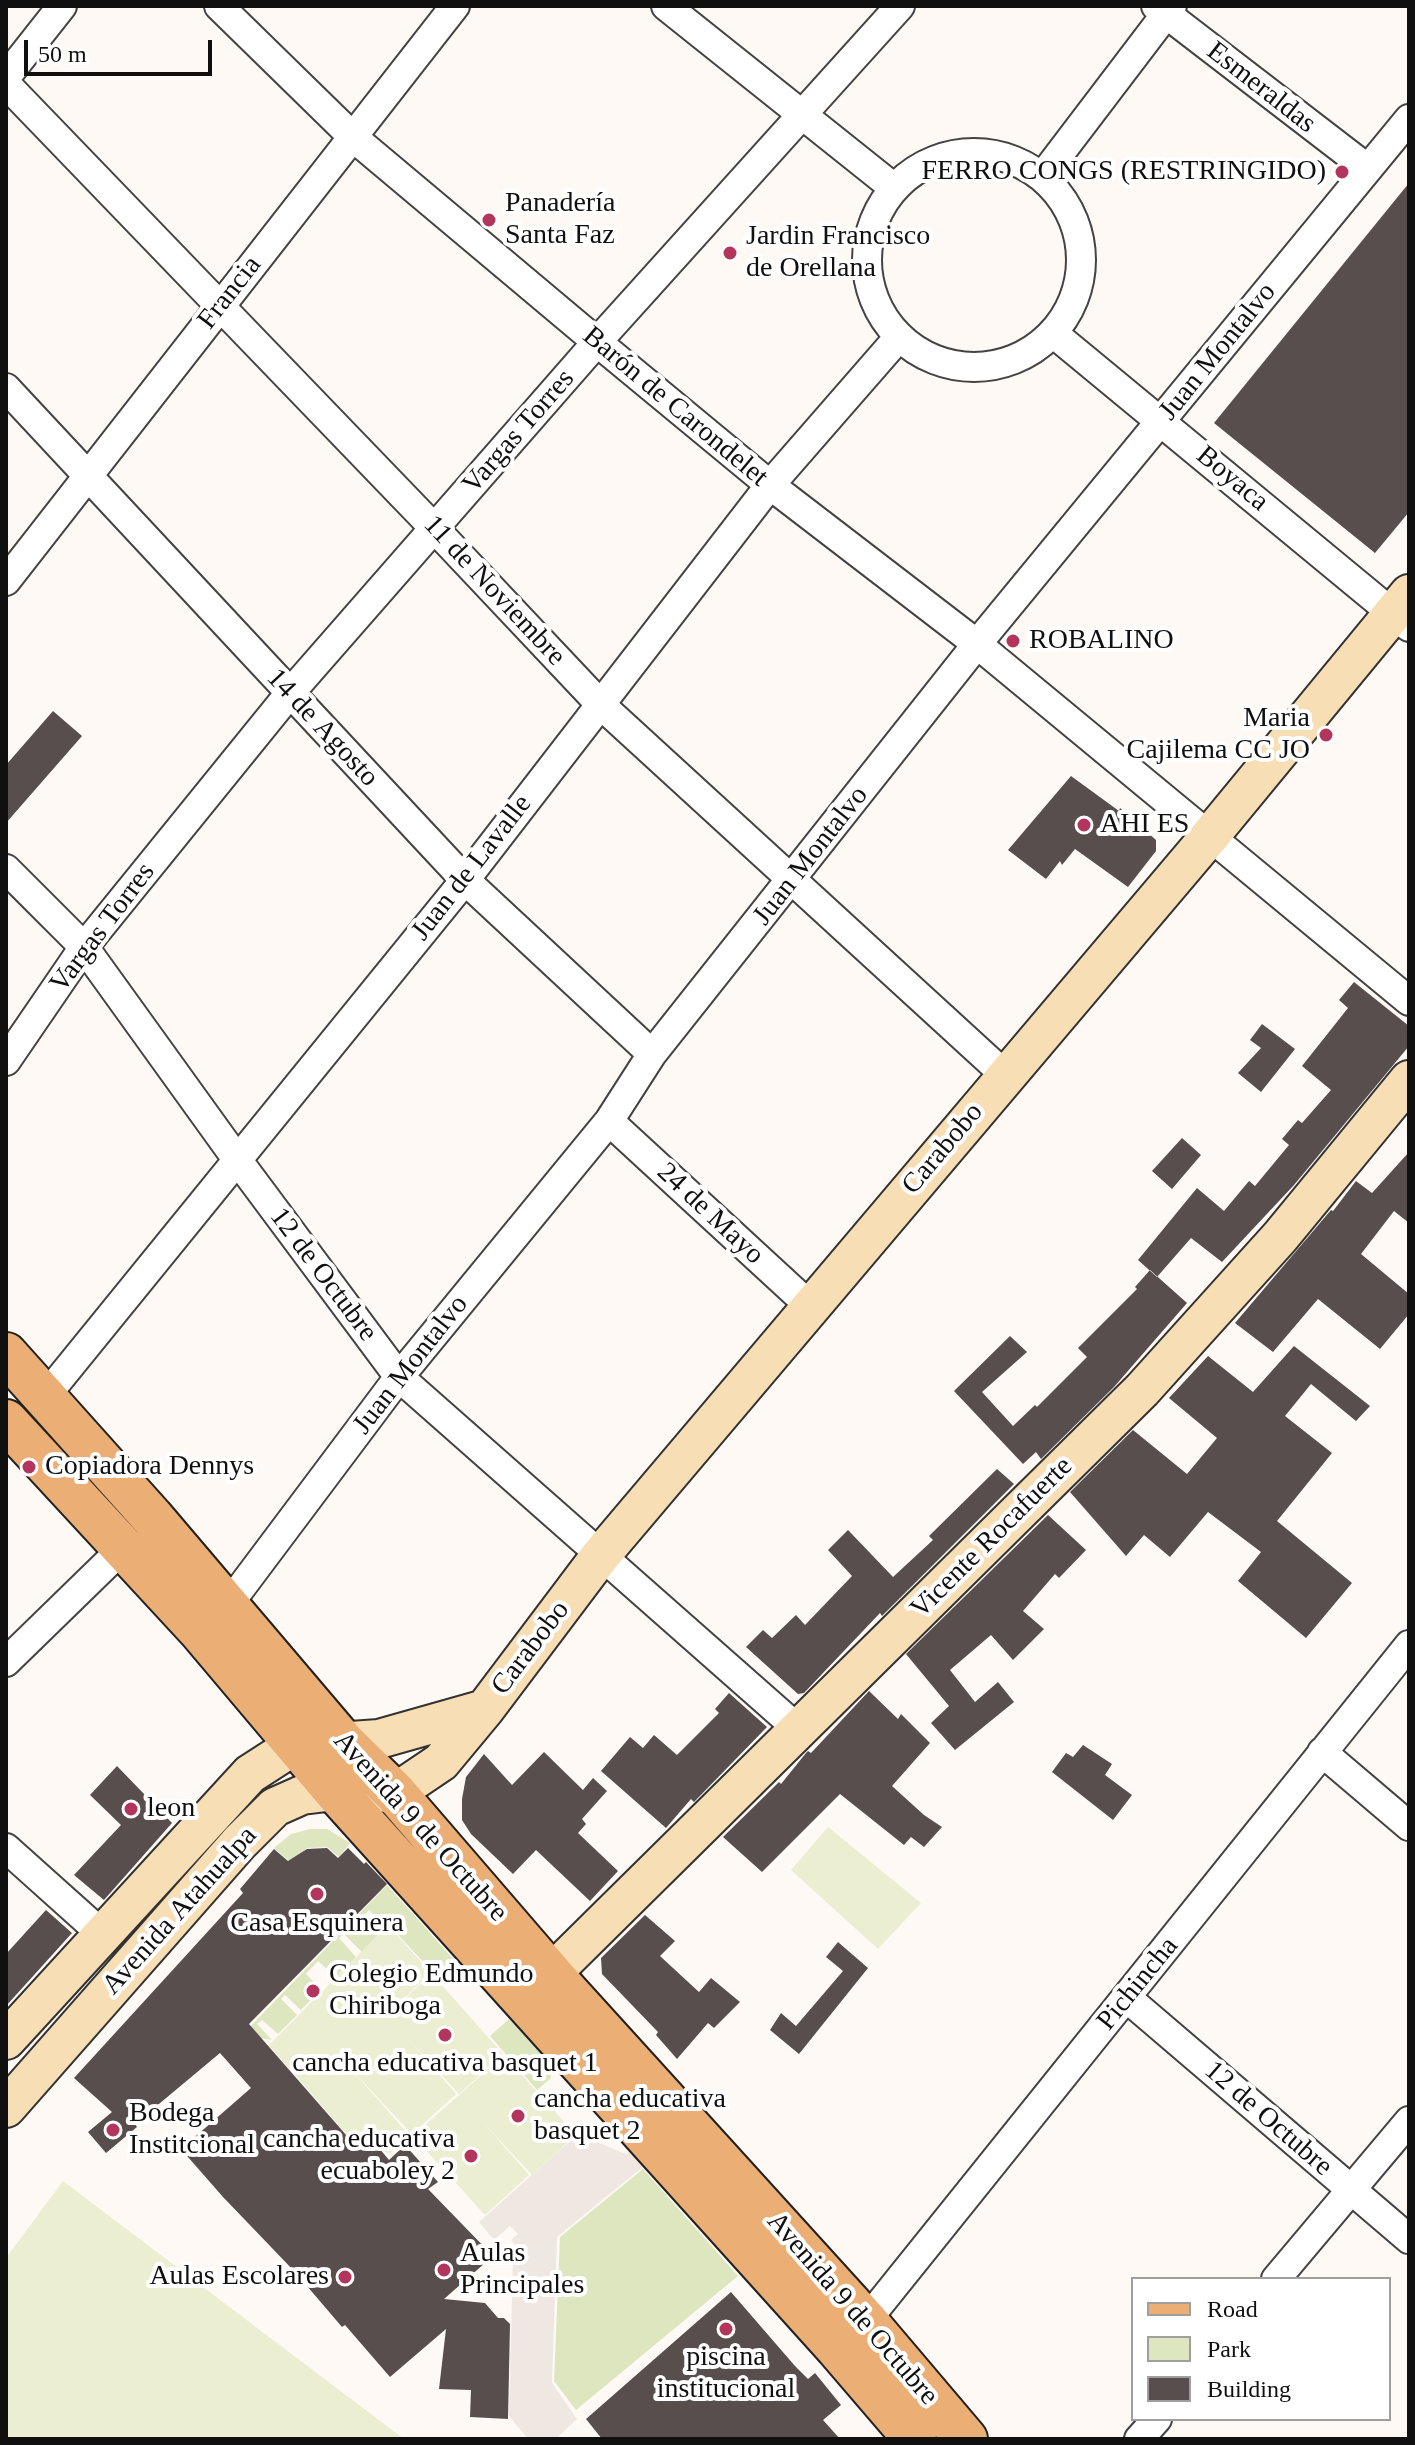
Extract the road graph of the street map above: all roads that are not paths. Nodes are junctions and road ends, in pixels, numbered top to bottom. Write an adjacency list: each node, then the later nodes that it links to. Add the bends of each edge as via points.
1 (62, 6): 7 (street)
2 (219, 6): 11 (street, Barón de Carondelet)
3 (455, 6): 11 (street, Francia)
4 (666, 6): 9 (street)
5 (900, 6): 9 (street, Vargas Torres)
6 (1165, 9): 12 (street, Esmeraldas); 13 (street)
7 (6, 77)
8 (6, 84): 15 (street, 11 de Noviembre)
9 (804, 116): 14 (street); 18 (street, Vargas Torres)
10 (1409, 119): 12 (street, Juan Montalvo)
11 (354, 138): 15 (street, Francia); 18 (street, Barón de Carondelet)
12 (1368, 169): 20 (street, Juan Montalvo)
13 (1042, 177): 14 (street, via 1019,162 966,153 914,170); 16 (street, via 1062,198 1081,253 1080,282)
14 (894, 188): 17 (street, via 868,236 866,263 870,291)
15 (220, 306): 21 (street, Francia); 23 (street, 11 de Noviembre)
16 (1053, 333): 17 (street, via 1018,357 977,367 922,354); 20 (street, Boyaca)
17 (899, 337): 22 (street, Juan de Lavalle)
18 (597, 342): 22 (street, Barón de Carondelet); 23 (street, Vargas Torres)
19 (6, 388): 21 (street, 14 de Agosto)
20 (1162, 421): 25 (street, Boyaca); 26 (street, Juan Montalvo)
21 (87, 477): 24 (street, Francia); 27 (street, 14 de Agosto)
22 (770, 485): 26 (street, Barón de Carondelet); 28 (street, Juan de Lavalle)
23 (435, 529): 27 (street, Vargas Torres); 28 (street, 11 de Noviembre)
24 (6, 581)
25 (1404, 611): 29 (main road, Carabobo)
26 (977, 644): 29 (street, Barón de Carondelet); 32 (street, Juan Montalvo)
27 (290, 693): 31 (street, 14 de Agosto); 33 (street, Vargas Torres)
28 (601, 705): 31 (street, Juan de Lavalle); 32 (street, 11 de Noviembre)
29 (1209, 837): 34 (street); 37 (main road, Carabobo)
30 (6, 869): 33 (street, 12 de Octubre)
31 (465, 880): 35 (street, 14 de Agosto); 40 (street, Juan de Lavalle)
32 (792, 881): 35 (street, Juan Montalvo); 37 (street, 11 de Noviembre)
33 (84, 947): 36 (street, Vargas Torres); 40 (street, 12 de Octubre)
34 (1409, 1001)
35 (652, 1054): 39 (street, Juan Montalvo)
36 (6, 1061)
37 (1005, 1075): 41 (main road, Carabobo)
38 (1409, 1080): 52 (main road, Vicente Rocafuerte, via 1280,1237 1142,1390)
39 (609, 1121): 41 (street, 24 de Mayo); 43 (street, Juan Montalvo)
40 (236, 1158): 43 (street, 12 de Octubre); 44 (street, Juan de Lavalle)
41 (811, 1307): 47 (main road, Carabobo)
42 (6, 1354): 44 (main road, Avenida 9 de Octubre)
43 (399, 1377): 47 (street, 12 de Octubre); 48 (street, Juan Montalvo)
44 (44, 1398): 48 (main road, Avenida 9 de Octubre)
45 (6, 1421): 46 (main road, Avenida 9 de Octubre)
46 (122, 1549): 50 (street); 54 (main road, Avenida 9 de Octubre, via 200,1631)
47 (601, 1555): 51 (main road, Carabobo); 52 (street, 12 de Octubre)
48 (228, 1605): 53 (main road, Avenida 9 de Octubre)
49 (1409, 1645): 55 (street, Pichincha)
50 (6, 1662)
51 (485, 1709): 53 (main road, Carabobo, via 391,1736); 57 (main road, Carabobo, via 441,1762)
52 (798, 1729): 61 (main road, Vicente Rocafuerte)
53 (344, 1743): 54 (main road); 57 (main road, Avenida 9 de Octubre)
54 (295, 1745): 56 (main road, Avenida 9 de Octubre); 60 (main road, Avenida Atahualpa, via 250,1774)
55 (1322, 1752): 58 (street); 62 (street, Pichincha)
56 (335, 1791): 57 (main road, Avenida Atahualpa); 64 (main road, Avenida Atahualpa, via 302,1795 275,1807); 71 (main road, Avenida 9 de Octubre)
57 (395, 1793): 61 (main road, Avenida 9 de Octubre)
58 (1409, 1826)
59 (6, 1848): 60 (street)
60 (102, 1934): 63 (main road, Avenida Atahualpa)
61 (551, 1974): 69 (main road, Avenida 9 de Octubre)
62 (1127, 1998): 66 (street, 12 de Octubre); 69 (street, Pichincha)
63 (6, 2040)
64 (6, 2108)
65 (1409, 2121): 66 (street)
66 (1352, 2191): 67 (street, 12 de Octubre); 68 (street)
67 (1409, 2239)
68 (1278, 2277)
69 (866, 2321): 72 (main road, Avenida 9 de Octubre)
70 (1155, 2421): 73 (street)
71 (915, 2439)
72 (966, 2439)
73 (1139, 2439)

